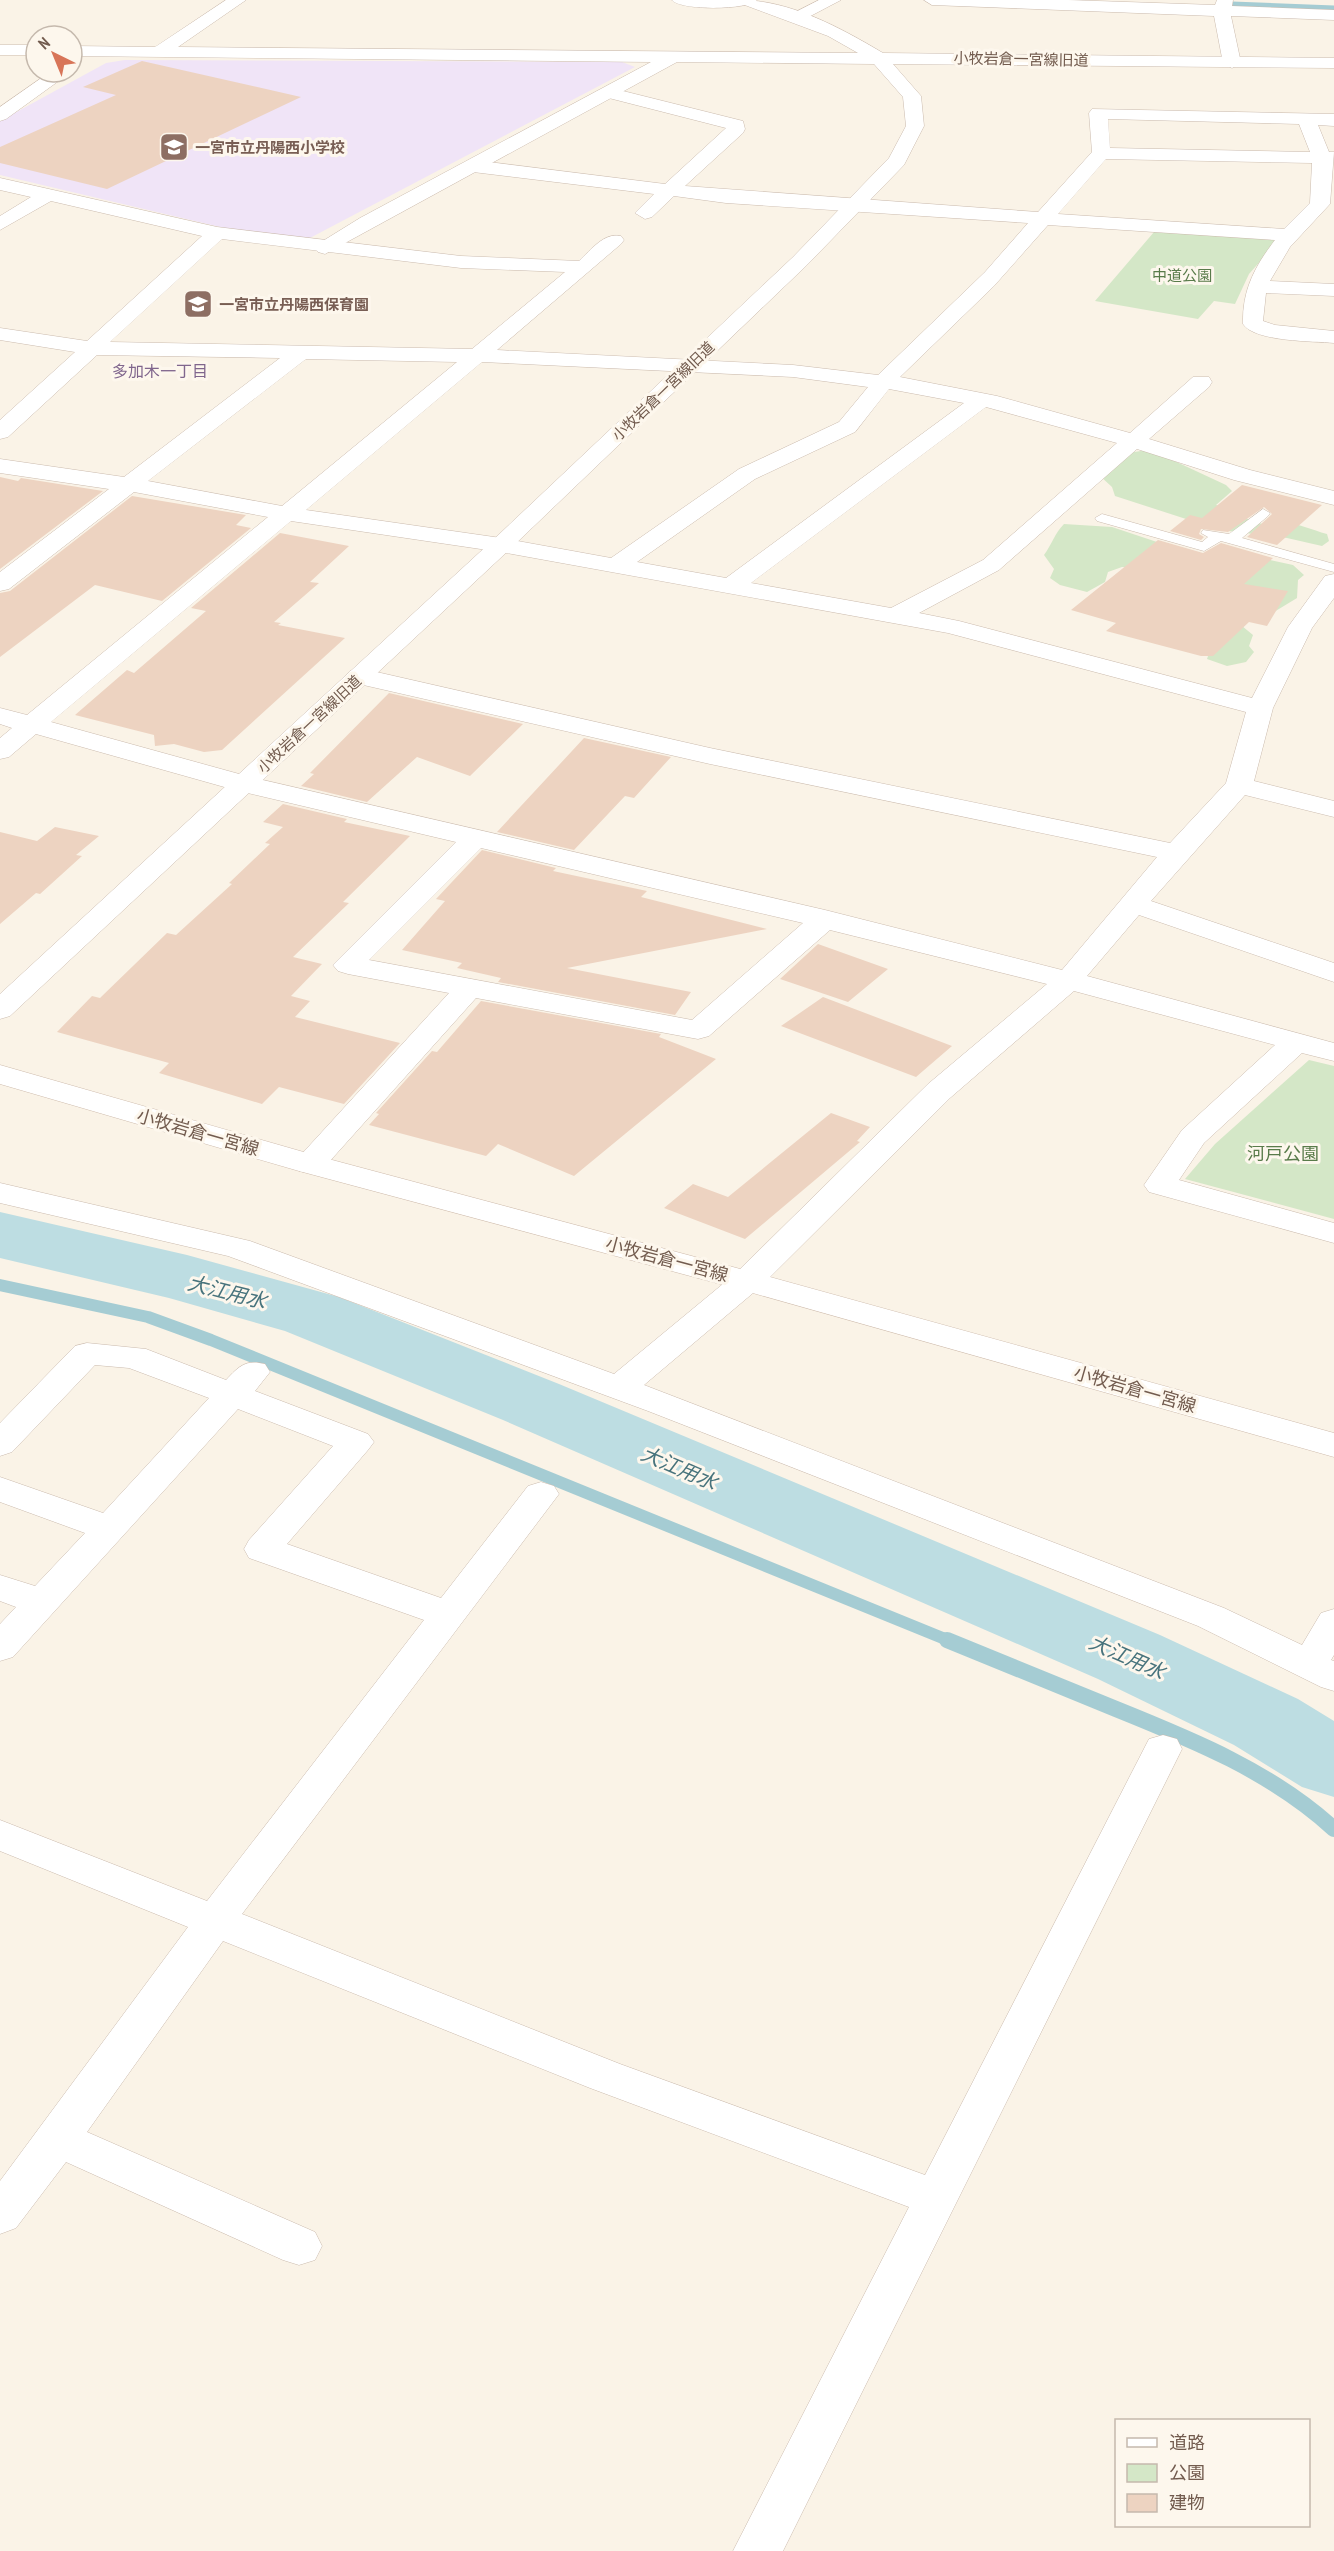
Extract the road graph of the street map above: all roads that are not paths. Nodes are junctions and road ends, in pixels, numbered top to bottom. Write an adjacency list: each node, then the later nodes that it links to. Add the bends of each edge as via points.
1 (238, 0): 13 (street)
2 (680, 0): 3 (street)
3 (748, 0): 10 (street)
4 (833, 0): 10 (street)
5 (932, 0): 7 (street)
6 (1176, 0): 8 (street)
7 (1086, 3): 8 (street)
8 (1224, 4): 9 (street); 19 (street)
9 (1334, 15)
10 (795, 16): 18 (street, via 834,32)
11 (0, 50): 12 (street)
12 (24, 50)
13 (161, 50): 15 (street); 16 (street)
14 (84, 51): 15 (street)
15 (92, 51): 17 (street)
16 (676, 55): 18 (street); 22 (street)
17 (84, 57)
18 (877, 57): 19 (street, 小牧岩倉一宮線旧道); 32 (street, 小牧岩倉一宮線旧道, via 912,96 915,126 897,161)
19 (1232, 63): 20 (street, 小牧岩倉一宮線旧道)
20 (1334, 63)
21 (45, 84): 23 (street)
22 (607, 92): 28 (street); 30 (street, via 736,124 736,129 716,150)
23 (1, 114)
24 (1306, 119): 25 (street); 26 (street, via 1098,113); 27 (street)
25 (1334, 120)
26 (1101, 153): 27 (street); 34 (street)
27 (1328, 158): 37 (street, via 1320,204)
28 (473, 166): 30 (street); 39 (street, via 414,194)
29 (0, 184): 31 (street)
30 (671, 190): 32 (street); 33 (street)
31 (48, 195): 35 (street); 36 (street)
32 (851, 205): 34 (street); 48 (street, 小牧岩倉一宮線旧道, via 800,261)
33 (645, 213)
34 (1046, 218): 37 (street); 49 (street, via 987,282)
35 (0, 224)
36 (217, 233): 39 (street); 45 (street)
37 (1289, 235): 41 (street, via 1260,275)
38 (614, 240): 40 (street)
39 (325, 248): 40 (street, via 461,262)
40 (584, 267): 47 (street)
41 (1257, 287): 42 (street); 44 (street, via 1251,311 1253,324 1271,331)
42 (1334, 290)
43 (0, 334): 45 (street)
44 (1334, 338)
45 (90, 348): 46 (street); 52 (street)
46 (299, 354): 47 (street); 55 (street)
47 (476, 356): 48 (street); 58 (street)
48 (690, 365): 49 (street, via 793,370); 61 (street, 小牧岩倉一宮線旧道)
49 (883, 382): 51 (street); 62 (street, via 847,427 747,474)
50 (1201, 382): 53 (street)
51 (982, 400): 53 (street); 66 (street)
52 (0, 432)
53 (1134, 440): 56 (street, via 1242,475); 67 (street, via 991,566)
54 (0, 466): 55 (street)
55 (131, 485): 58 (street); 65 (street)
56 (1334, 498)
57 (1263, 513): 60 (lane)
58 (288, 514): 61 (street); 71 (street)
59 (1102, 518): 60 (lane, via 1204,547)
60 (1220, 536): 63 (lane)
61 (501, 544): 62 (street); 68 (street, 小牧岩倉一宮線旧道)
62 (614, 567): 66 (street)
63 (1334, 568)
64 (1334, 581): 69 (street, via 1300,627)
65 (0, 584)
66 (730, 586): 67 (street)
67 (895, 616): 69 (street, via 950,626)
68 (359, 676): 73 (street, 小牧岩倉一宮線旧道); 77 (street, via 710,756)
69 (1260, 708): 74 (street)
70 (0, 716): 71 (street)
71 (32, 725): 72 (street); 73 (street)
72 (0, 751)
73 (244, 784): 76 (street); 83 (street, 小牧岩倉一宮線旧道)
74 (1239, 785): 75 (street); 77 (street)
75 (1334, 809)
76 (475, 838): 79 (street); 82 (street, via 348,965)
77 (1176, 853): 78 (street)
78 (1133, 904): 80 (street); 81 (street)
79 (825, 920): 81 (street); 82 (street, via 698,1030)
80 (1334, 972)
81 (1069, 980): 84 (street); 90 (street, via 939,1091)
82 (468, 988): 87 (street)
83 (0, 1010)
84 (1296, 1042): 85 (street); 89 (street, via 1193,1137 1160,1185)
85 (1334, 1052)
86 (0, 1074): 87 (street, 小牧岩倉一宮線)
87 (310, 1164): 90 (street, 小牧岩倉一宮線)
88 (0, 1193): 92 (street, via 238,1248)
89 (1334, 1233)
90 (747, 1281): 92 (street); 94 (street, 小牧岩倉一宮線)
91 (243, 1383): 93 (street, via 134,1357 87,1354); 97 (street); 100 (street, via 356,1442 261,1549)
92 (619, 1388): 103 (street, via 1211,1617)
93 (0, 1444)
94 (1334, 1445)
95 (0, 1489): 97 (street)
96 (541, 1494): 100 (street)
97 (110, 1528): 99 (street)
98 (0, 1588): 99 (street)
99 (42, 1602): 102 (street)
100 (446, 1614): 106 (street)
101 (1334, 1622): 103 (street)
102 (0, 1648)
103 (1322, 1670)
104 (1163, 1749): 108 (street)
105 (0, 1835): 106 (street)
106 (215, 1920): 107 (street); 108 (street, via 605,2076)
107 (58, 2139): 109 (street); 110 (street)
108 (935, 2198): 111 (street)
109 (0, 2215)
110 (299, 2246)
111 (758, 2551)

